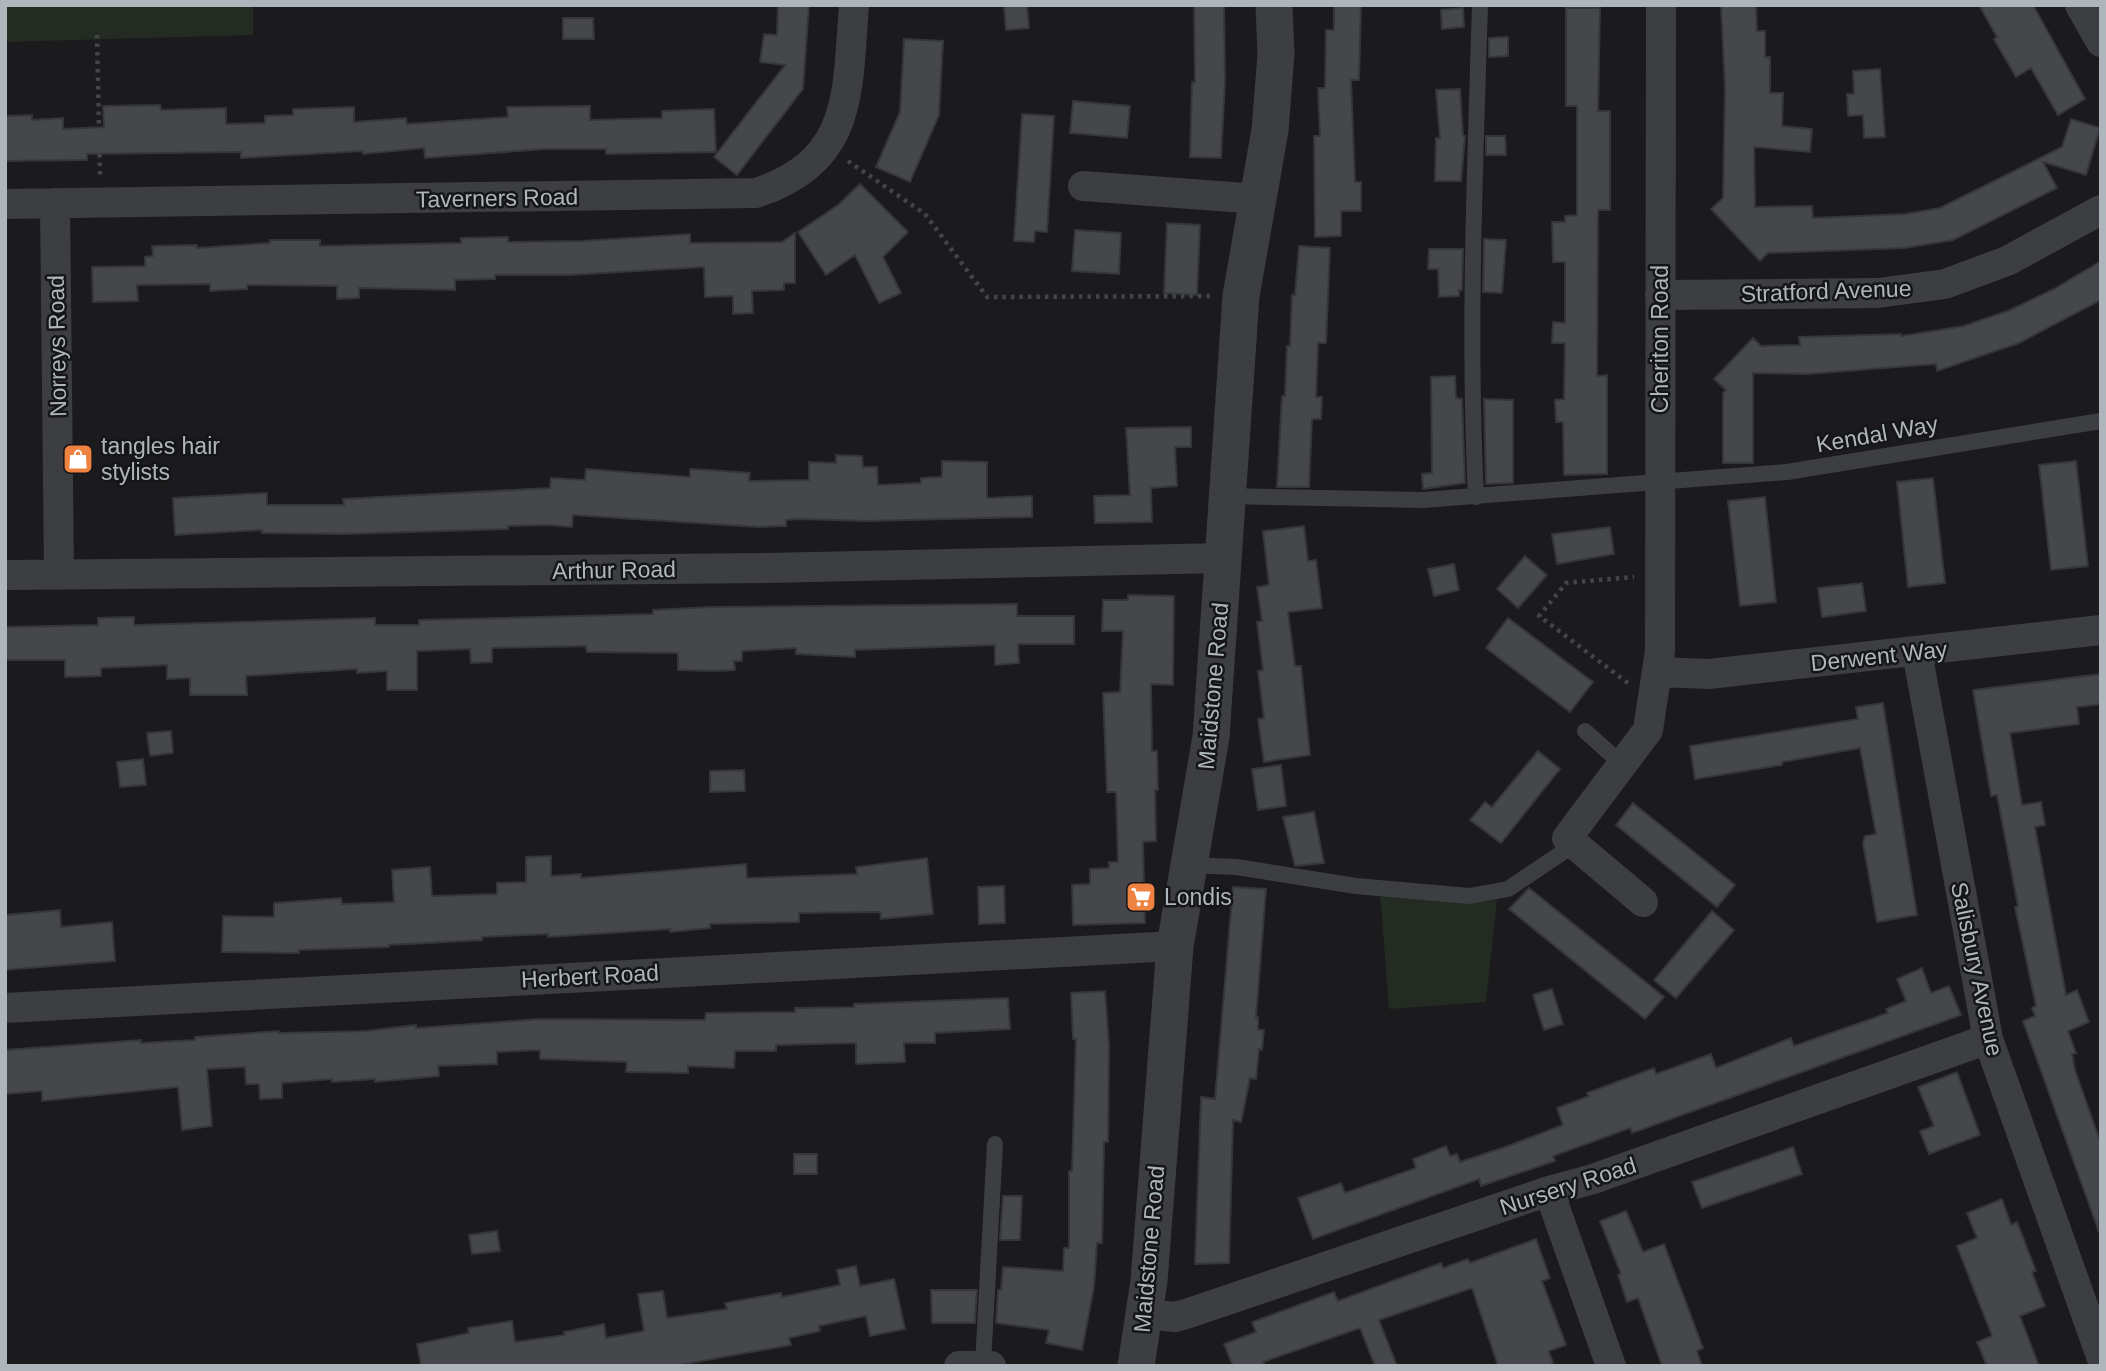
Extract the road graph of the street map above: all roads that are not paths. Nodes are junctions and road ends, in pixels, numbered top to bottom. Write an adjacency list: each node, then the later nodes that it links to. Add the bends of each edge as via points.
1 (854, 5): 10 (street, Taverners Road, via 845,107 827,145 794,177 756,193)
2 (1274, 5): 8 (street, Maidstone Road, via 1273,104)
3 (1480, 5): 16 (lane, via 1473,212)
4 (1661, 5): 12 (street, Cheriton Road)
5 (2080, 5): 6 (street)
6 (2101, 42)
7 (1083, 186): 8 (street)
8 (1259, 199): 15 (street, Maidstone Road, via 1241,296)
9 (5, 204): 10 (street, Taverners Road)
10 (55, 204): 18 (street, Norreys Road)
11 (2101, 210): 12 (street, Stratford Avenue, via 2007,261 1945,284 1878,293)
12 (1660, 295): 14 (street, Cheriton Road)
13 (2101, 421): 14 (lane, Kendal Way, via 1787,472)
14 (1660, 481): 16 (lane, Kendal Way); 22 (street, Cheriton Road)
15 (1225, 496): 16 (lane, Kendal Way); 17 (street, Maidstone Road)
16 (1476, 497)
17 (1223, 558): 18 (street, Arthur Road, via 767,568); 26 (street, Maidstone Road, via 1211,737)
18 (59, 573): 19 (street, Arthur Road)
19 (5, 575)
20 (2101, 630): 21 (street, Derwent Way)
21 (1917, 652): 22 (street, Derwent Way, via 1709,674); 30 (street, Salisbury Avenue)
22 (1657, 672): 24 (street, Cheriton Road, via 1648,730)
23 (1585, 731): 24 (lane)
24 (1624, 765): 25 (street, Cheriton Road, via 1567,838)
25 (1575, 844): 26 (lane, via 1508,889 1469,896); 27 (street)
26 (1187, 865): 28 (street, Maidstone Road)
27 (1643, 902)
28 (1175, 946): 29 (street, Herbert Road); 33 (street, Maidstone Road)
29 (5, 1008)
30 (1988, 1039): 32 (street, Nursery Road); 34 (street, Salisbury Avenue)
31 (995, 1144): 35 (lane)
32 (1549, 1191): 33 (street, Nursery Road, via 1189,1313 1175,1317); 37 (street)
33 (1145, 1314): 36 (street, Maidstone Road)
34 (2101, 1356)
35 (978, 1365)
36 (1136, 1366)
37 (1611, 1366)

